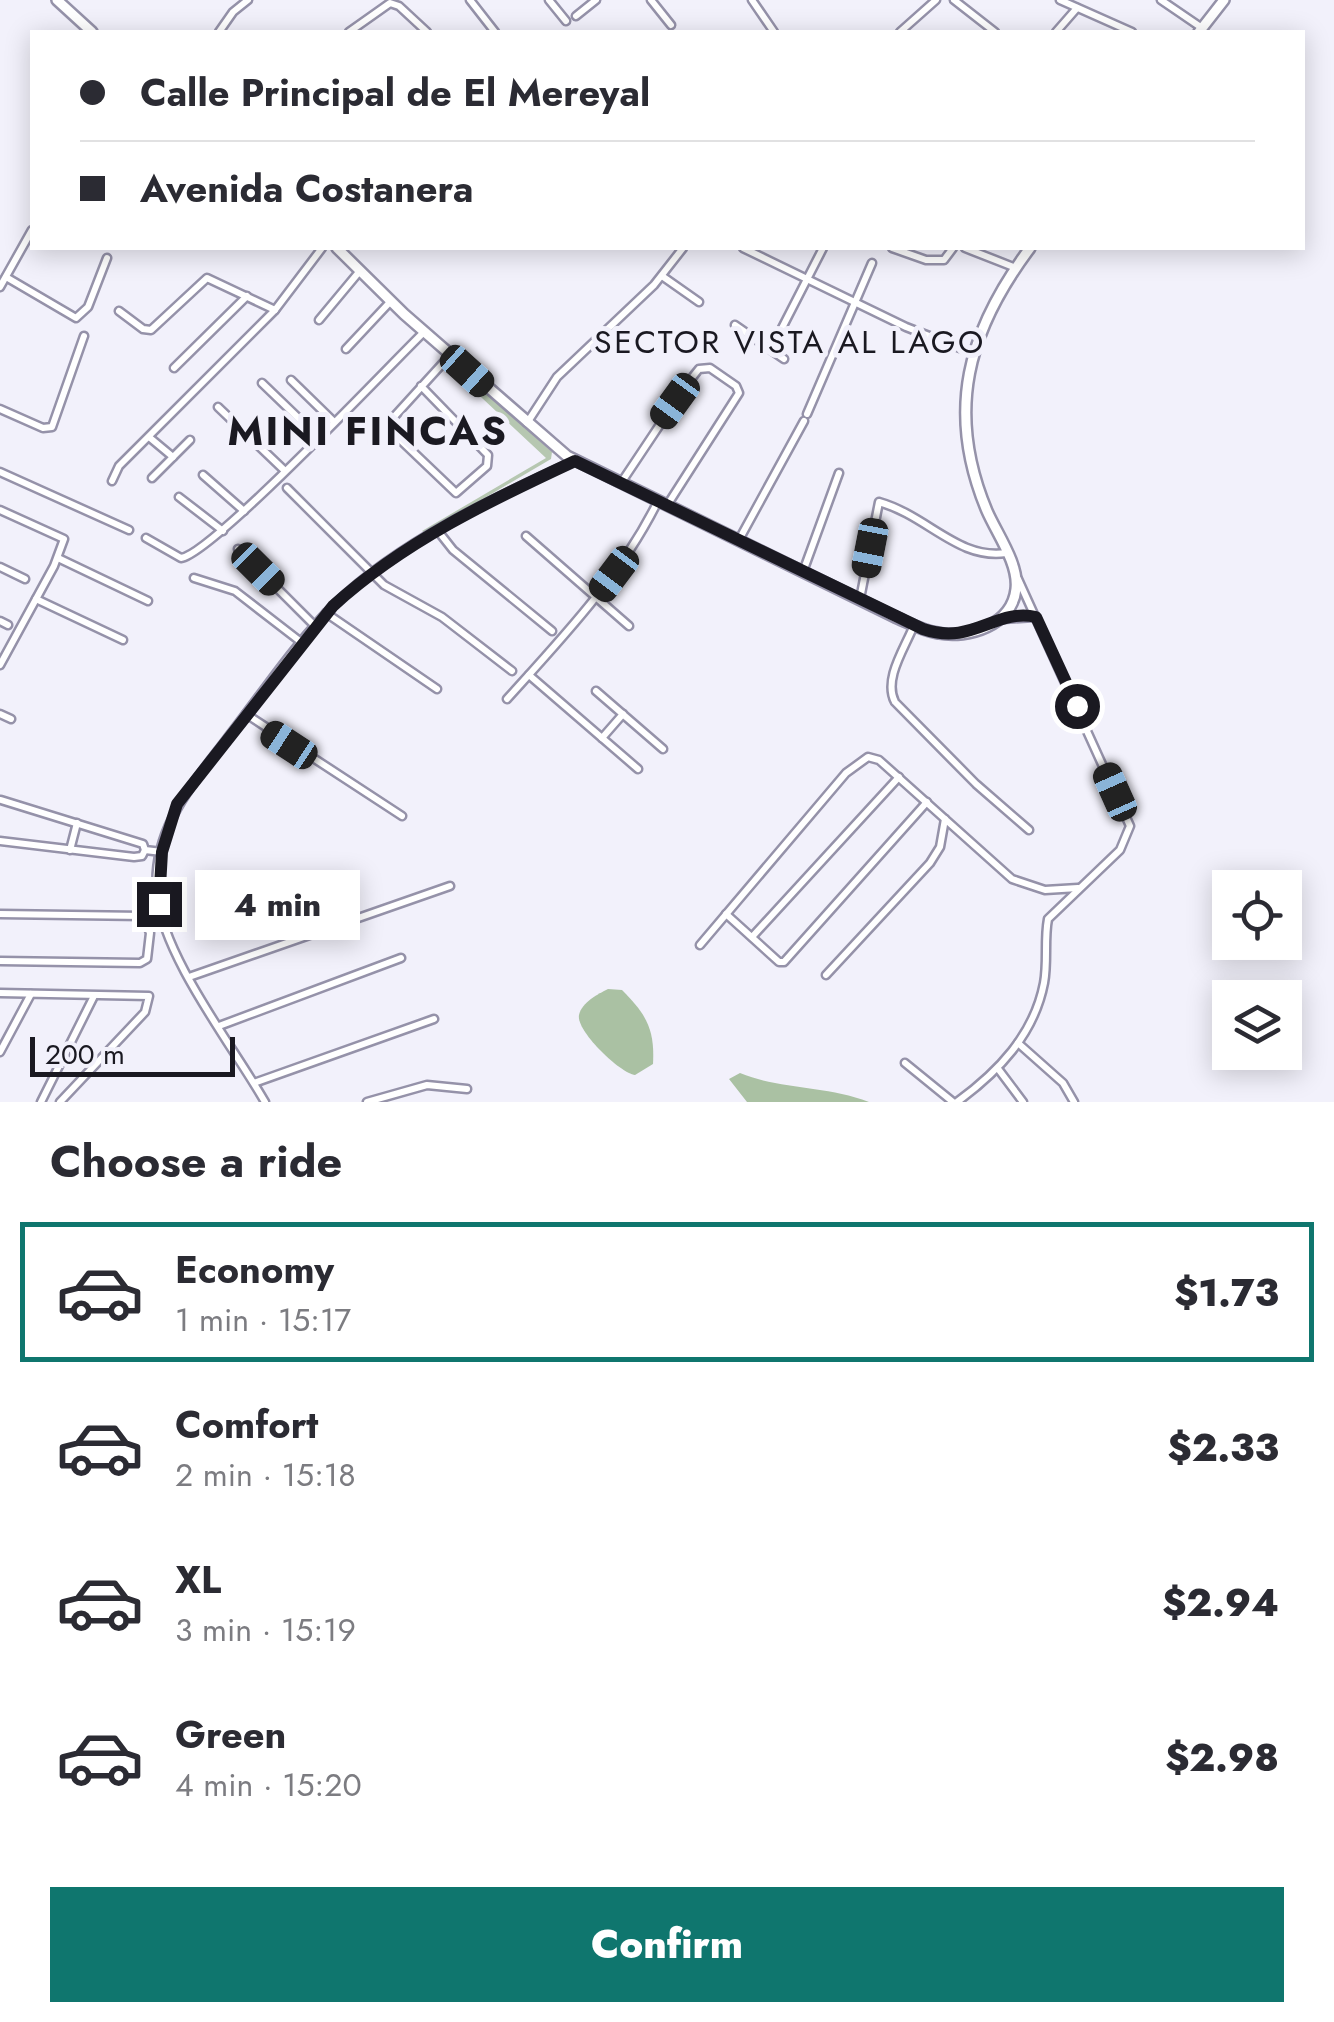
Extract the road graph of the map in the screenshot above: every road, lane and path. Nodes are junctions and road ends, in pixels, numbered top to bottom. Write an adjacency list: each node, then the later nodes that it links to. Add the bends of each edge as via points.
1 (56, 0): 18 (street)
2 (248, 0): 19 (street)
3 (470, 0): 22 (street)
4 (550, 0): 15 (street)
5 (596, 0): 14 (street)
6 (651, 0): 16 (street)
7 (752, 0): 23 (street)
8 (936, 0): 24 (street)
9 (954, 0): 17 (street)
10 (1060, 0): 13 (street)
11 (1161, 0): 27 (street)
12 (1224, 0): 27 (street)
13 (1077, 8): 25 (street); 26 (street)
14 (576, 16)
15 (566, 21)
16 (671, 25)
17 (984, 29)
18 (90, 30)
19 (220, 30)
20 (352, 30): 21 (street, via 390,4)
21 (425, 30)
22 (493, 30)
23 (773, 30)
24 (902, 30)
25 (1058, 30)
26 (1127, 30)
27 (1201, 30)
28 (30, 234): 43 (street)
29 (320, 250): 50 (street)
30 (339, 250): 41 (street)
31 (682, 250): 42 (street)
32 (756, 250): 44 (street)
33 (822, 250): 44 (street)
34 (899, 250): 35 (street, via 939,261)
35 (951, 250)
36 (969, 250): 40 (street)
37 (1029, 250): 40 (street)
38 (107, 258): 43 (street, via 88,306 76,318)
39 (872, 263): 49 (street)
40 (1016, 268): 58 (street)
41 (359, 272): 47 (street); 52 (street)
42 (662, 276): 48 (street); 68 (street, via 556,377)
43 (6, 277): 45 (street)
44 (808, 278): 49 (street); 54 (street)
45 (0, 286)
46 (247, 296): 50 (street); 51 (street, via 207,278 151,330); 61 (street)
47 (390, 302): 55 (street); 57 (street)
48 (699, 302)
49 (854, 302): 58 (street); 91 (street, via 805,417)
50 (274, 310): 69 (street)
51 (119, 312)
52 (319, 320)
53 (735, 326): 60 (street)
54 (781, 330)
55 (424, 332): 59 (street); 67 (street)
56 (84, 336): 66 (street, via 50,428)
57 (346, 349)
58 (973, 353): 93 (street, via 968,450)
59 (450, 356): 64 (street); 68 (street)
60 (784, 359)
61 (174, 368)
62 (291, 380): 67 (street)
63 (262, 383): 70 (street)
64 (422, 386): 64 (street, via 388,429 456,493 487,466 488,455)
65 (218, 407): 74 (street)
66 (0, 409)
67 (333, 421): 70 (street)
68 (526, 424): 73 (street)
69 (149, 436): 72 (street); 79 (street)
70 (317, 436): 74 (street)
71 (190, 440): 72 (street)
72 (173, 457): 78 (street)
73 (575, 461): 80 (street); 88 (street)
74 (284, 470): 85 (street)
75 (0, 472): 86 (street)
76 (839, 473): 96 (street)
77 (203, 475): 85 (street)
78 (152, 478)
79 (112, 481)
80 (621, 483): 83 (street); 83 (street, via 687,384 699,369 710,368 739,394)
81 (287, 488): 97 (street)
82 (179, 497): 87 (street)
83 (664, 502): 91 (street); 101 (street)
84 (0, 510): 94 (street, via 62,538)
85 (244, 511): 87 (street)
86 (129, 530)
87 (224, 531): 90 (street, via 185,558)
88 (438, 531): 97 (street); 111 (street)
89 (526, 536): 101 (street)
90 (146, 538)
91 (740, 538): 96 (street)
92 (238, 549): 108 (street)
93 (1006, 553): 98 (street); 103 (street, via 964,549 926,522 880,502)
94 (58, 558): 102 (street); 104 (street)
95 (0, 567): 100 (street)
96 (804, 569): 103 (street)
97 (373, 574): 105 (street); 115 (street)
98 (1016, 574): 106 (street); 107 (street, via 1014,596)
99 (194, 578): 113 (street, via 245,596)
100 (25, 579)
101 (597, 596): 109 (street); 116 (street)
102 (36, 599): 112 (street); 114 (street)
103 (860, 599): 110 (street)
104 (148, 600)
105 (326, 613): 108 (street); 117 (street)
106 (1036, 617): 107 (street); 139 (street, via 1130,826 1120,850)
107 (997, 621): 110 (street, via 958,634)
108 (315, 626): 113 (street)
109 (628, 626)
110 (914, 626): 133 (street, via 893,676 895,702)
111 (552, 631)
112 (123, 640)
113 (301, 642): 121 (street)
114 (0, 665)
115 (512, 671)
116 (529, 674): 119 (street); 124 (street)
117 (436, 688)
118 (596, 690): 122 (street)
119 (507, 699)
120 (0, 714): 123 (street)
121 (246, 714): 130 (street); 137 (street, via 177,804)
122 (623, 714): 124 (street); 125 (street)
123 (10, 719)
124 (602, 738): 126 (street)
125 (664, 750)
126 (638, 770)
127 (899, 778): 129 (street); 141 (street, via 872,756 854,765); 143 (street)
128 (1, 800): 132 (street)
129 (927, 802): 131 (street); 143 (street, via 784,962)
130 (402, 816)
131 (945, 818): 139 (street, via 1022,885); 148 (street, via 930,864)
132 (77, 823): 135 (street); 136 (street, via 143,844)
133 (1029, 830)
134 (0, 841): 135 (street)
135 (70, 850): 136 (street, via 134,857)
136 (144, 850): 137 (street)
137 (162, 852): 142 (street, via 157,896)
138 (450, 886): 149 (street)
139 (1079, 888): 155 (street, via 1048,919 1043,988)
140 (0, 914): 144 (street, via 142,916)
141 (726, 914): 143 (street); 145 (street)
142 (168, 932): 144 (street); 149 (street)
143 (752, 937)
144 (150, 938): 147 (street, via 147,959 140,963)
145 (700, 946)
146 (402, 958): 154 (street)
147 (0, 961)
148 (826, 975)
149 (190, 976): 154 (street)
150 (0, 994): 151 (street)
151 (30, 994): 152 (street); 156 (street)
152 (94, 995): 161 (street); 162 (street, via 149,996 145,1012)
153 (434, 1020): 159 (street)
154 (220, 1026): 159 (street)
155 (1018, 1043): 158 (street); 167 (street, via 1064,1084)
156 (0, 1052)
157 (904, 1064): 165 (street)
158 (999, 1070): 165 (street); 166 (street)
159 (254, 1083): 163 (street)
160 (466, 1089): 164 (street, via 428,1085)
161 (41, 1102)
162 (60, 1102)
163 (265, 1102)
164 (367, 1102)
165 (955, 1102)
166 (1024, 1102)
167 (1074, 1102)

